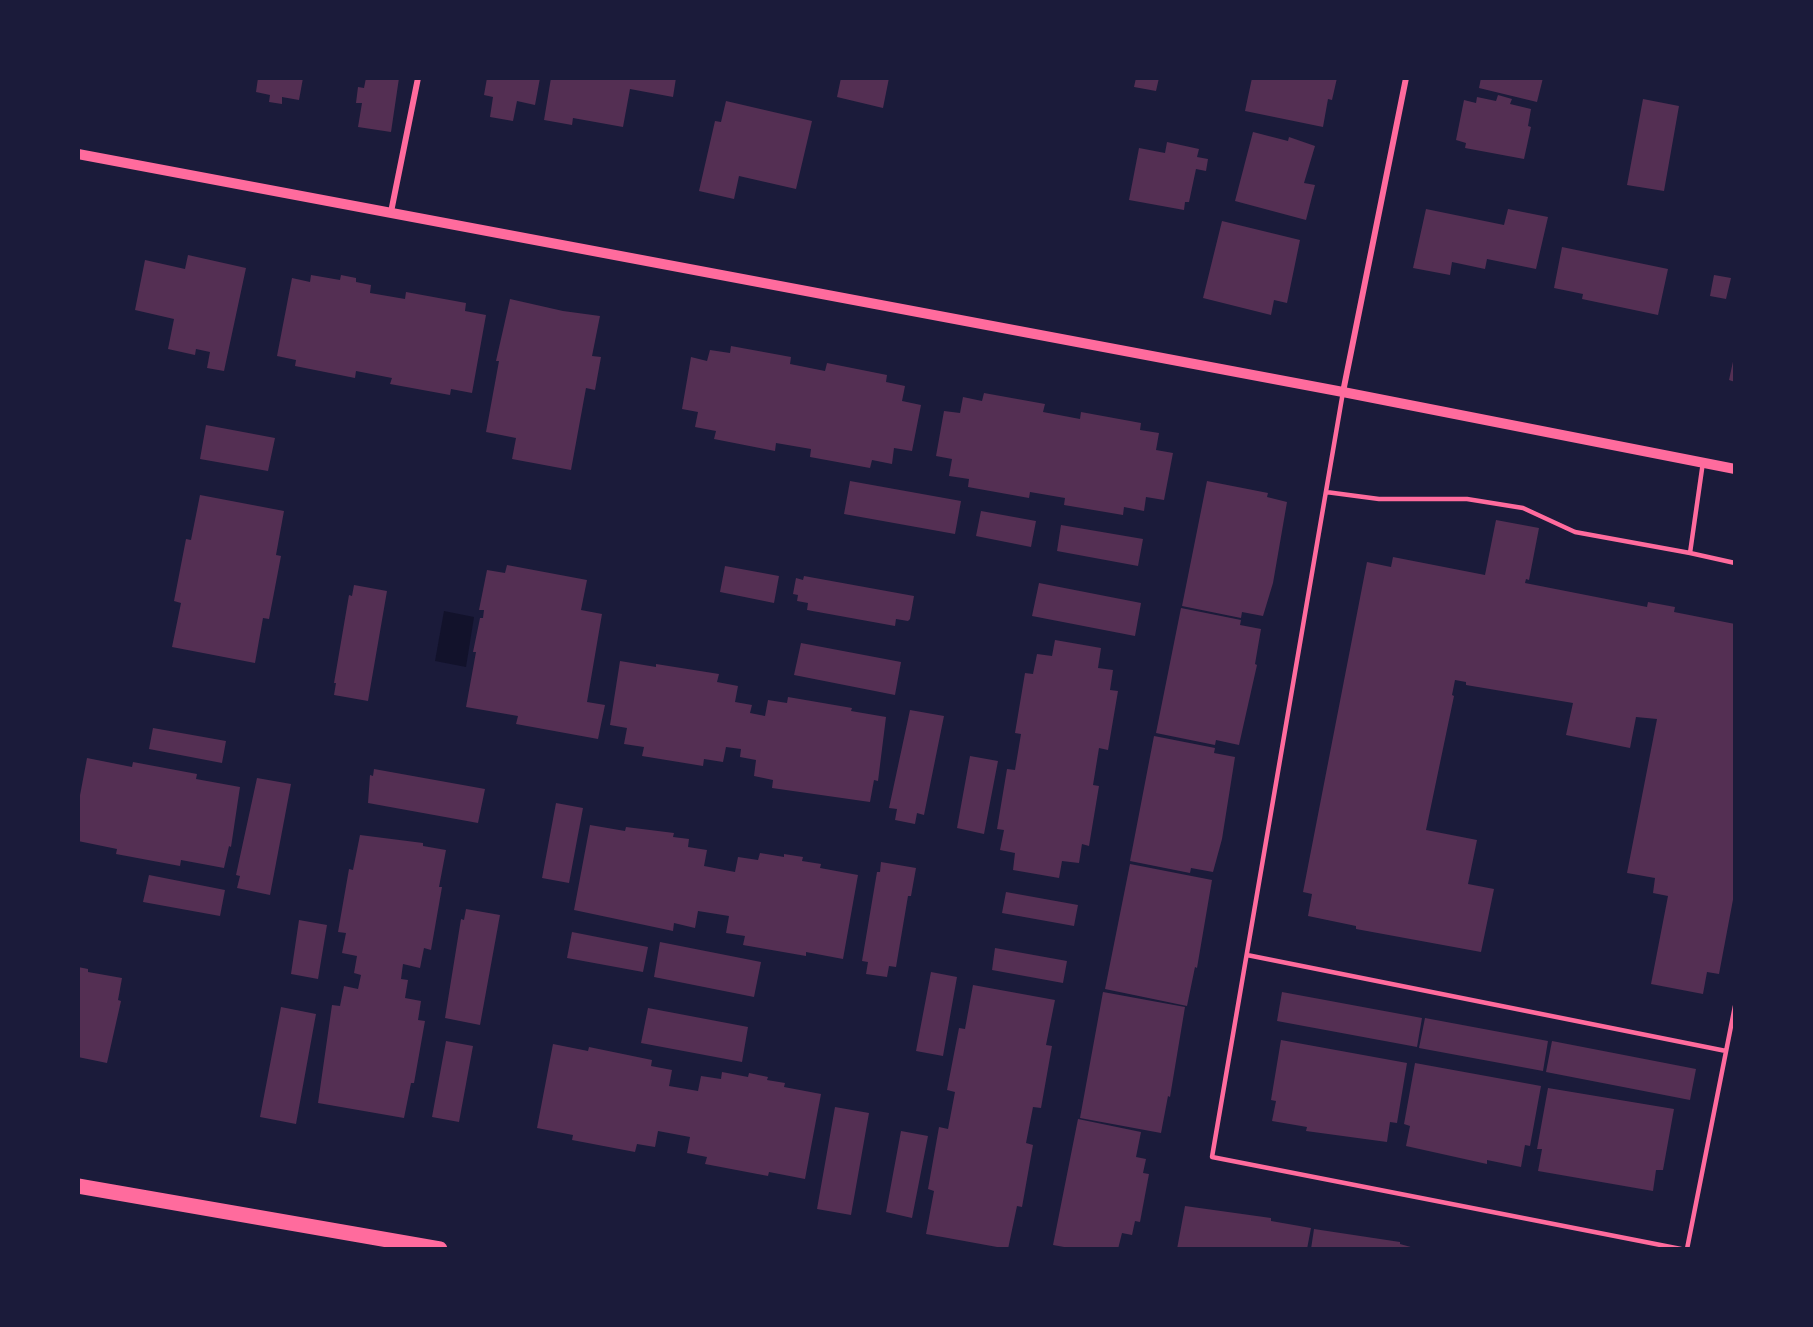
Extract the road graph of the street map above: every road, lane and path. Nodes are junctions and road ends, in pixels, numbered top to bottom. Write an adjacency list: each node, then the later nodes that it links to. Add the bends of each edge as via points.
1 (418, 78): 4 (street)
2 (1406, 78): 5 (street)
3 (78, 154): 4 (street)
4 (391, 212): 5 (street)
5 (1343, 392): 6 (street); 8 (lane)
6 (1703, 461): 7 (street); 9 (lane)
7 (1735, 469)
8 (1326, 492): 9 (lane, via 1379,500 1467,499 1512,506 1575,532); 11 (lane)
9 (1689, 553): 10 (lane)
10 (1735, 563)
11 (1247, 955): 13 (lane); 16 (lane, via 1212,1157)
12 (1735, 1006): 13 (lane)
13 (1726, 1051): 17 (lane)
14 (78, 1186): 15 (main road)
15 (440, 1249)
16 (1681, 1249)
17 (1687, 1249)

